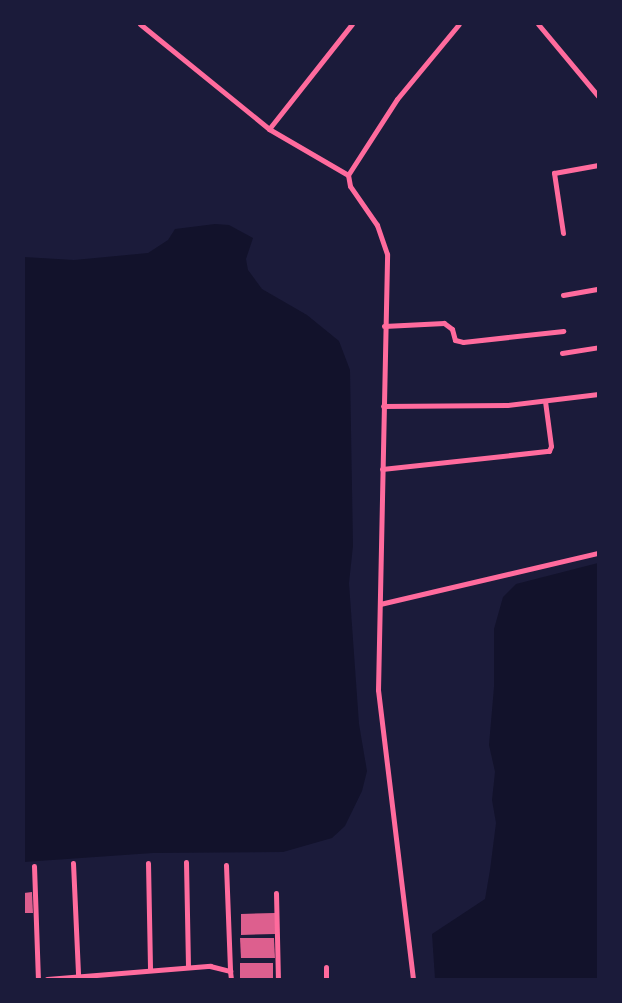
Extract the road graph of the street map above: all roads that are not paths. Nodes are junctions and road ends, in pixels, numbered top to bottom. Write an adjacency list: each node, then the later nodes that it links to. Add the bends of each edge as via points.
1 (140, 24): 6 (street)
2 (352, 24): 6 (street)
3 (459, 24): 8 (street, via 397,99)
4 (538, 24): 5 (street)
5 (598, 96)
6 (268, 129): 8 (street)
7 (598, 164): 9 (street, via 554,173)
8 (348, 175): 12 (street, via 350,186 377,225 385,243)
9 (563, 233)
10 (598, 289): 11 (street)
11 (562, 295)
12 (384, 326): 13 (street, via 444,323 452,329 455,340 463,342); 18 (street)
13 (563, 331)
14 (598, 347): 15 (street)
15 (562, 353)
16 (598, 394): 17 (street)
17 (545, 401): 18 (street, via 507,405); 19 (street, via 549,451)
18 (383, 406): 19 (street)
19 (382, 469): 21 (street)
20 (598, 553): 21 (street)
21 (380, 604): 38 (street, via 378,690)
22 (186, 862): 28 (street)
23 (73, 863): 32 (street)
24 (148, 863): 30 (street)
25 (226, 865): 31 (street)
26 (34, 866): 33 (street)
27 (276, 893): 36 (street)
28 (188, 967): 30 (street); 31 (street, via 210,966)
29 (326, 967): 37 (street)
30 (150, 970): 32 (street)
31 (230, 972): 35 (street)
32 (78, 975): 34 (street)
33 (38, 979)
34 (47, 979)
35 (231, 979)
36 (278, 979)
37 (326, 979)
38 (413, 979)

